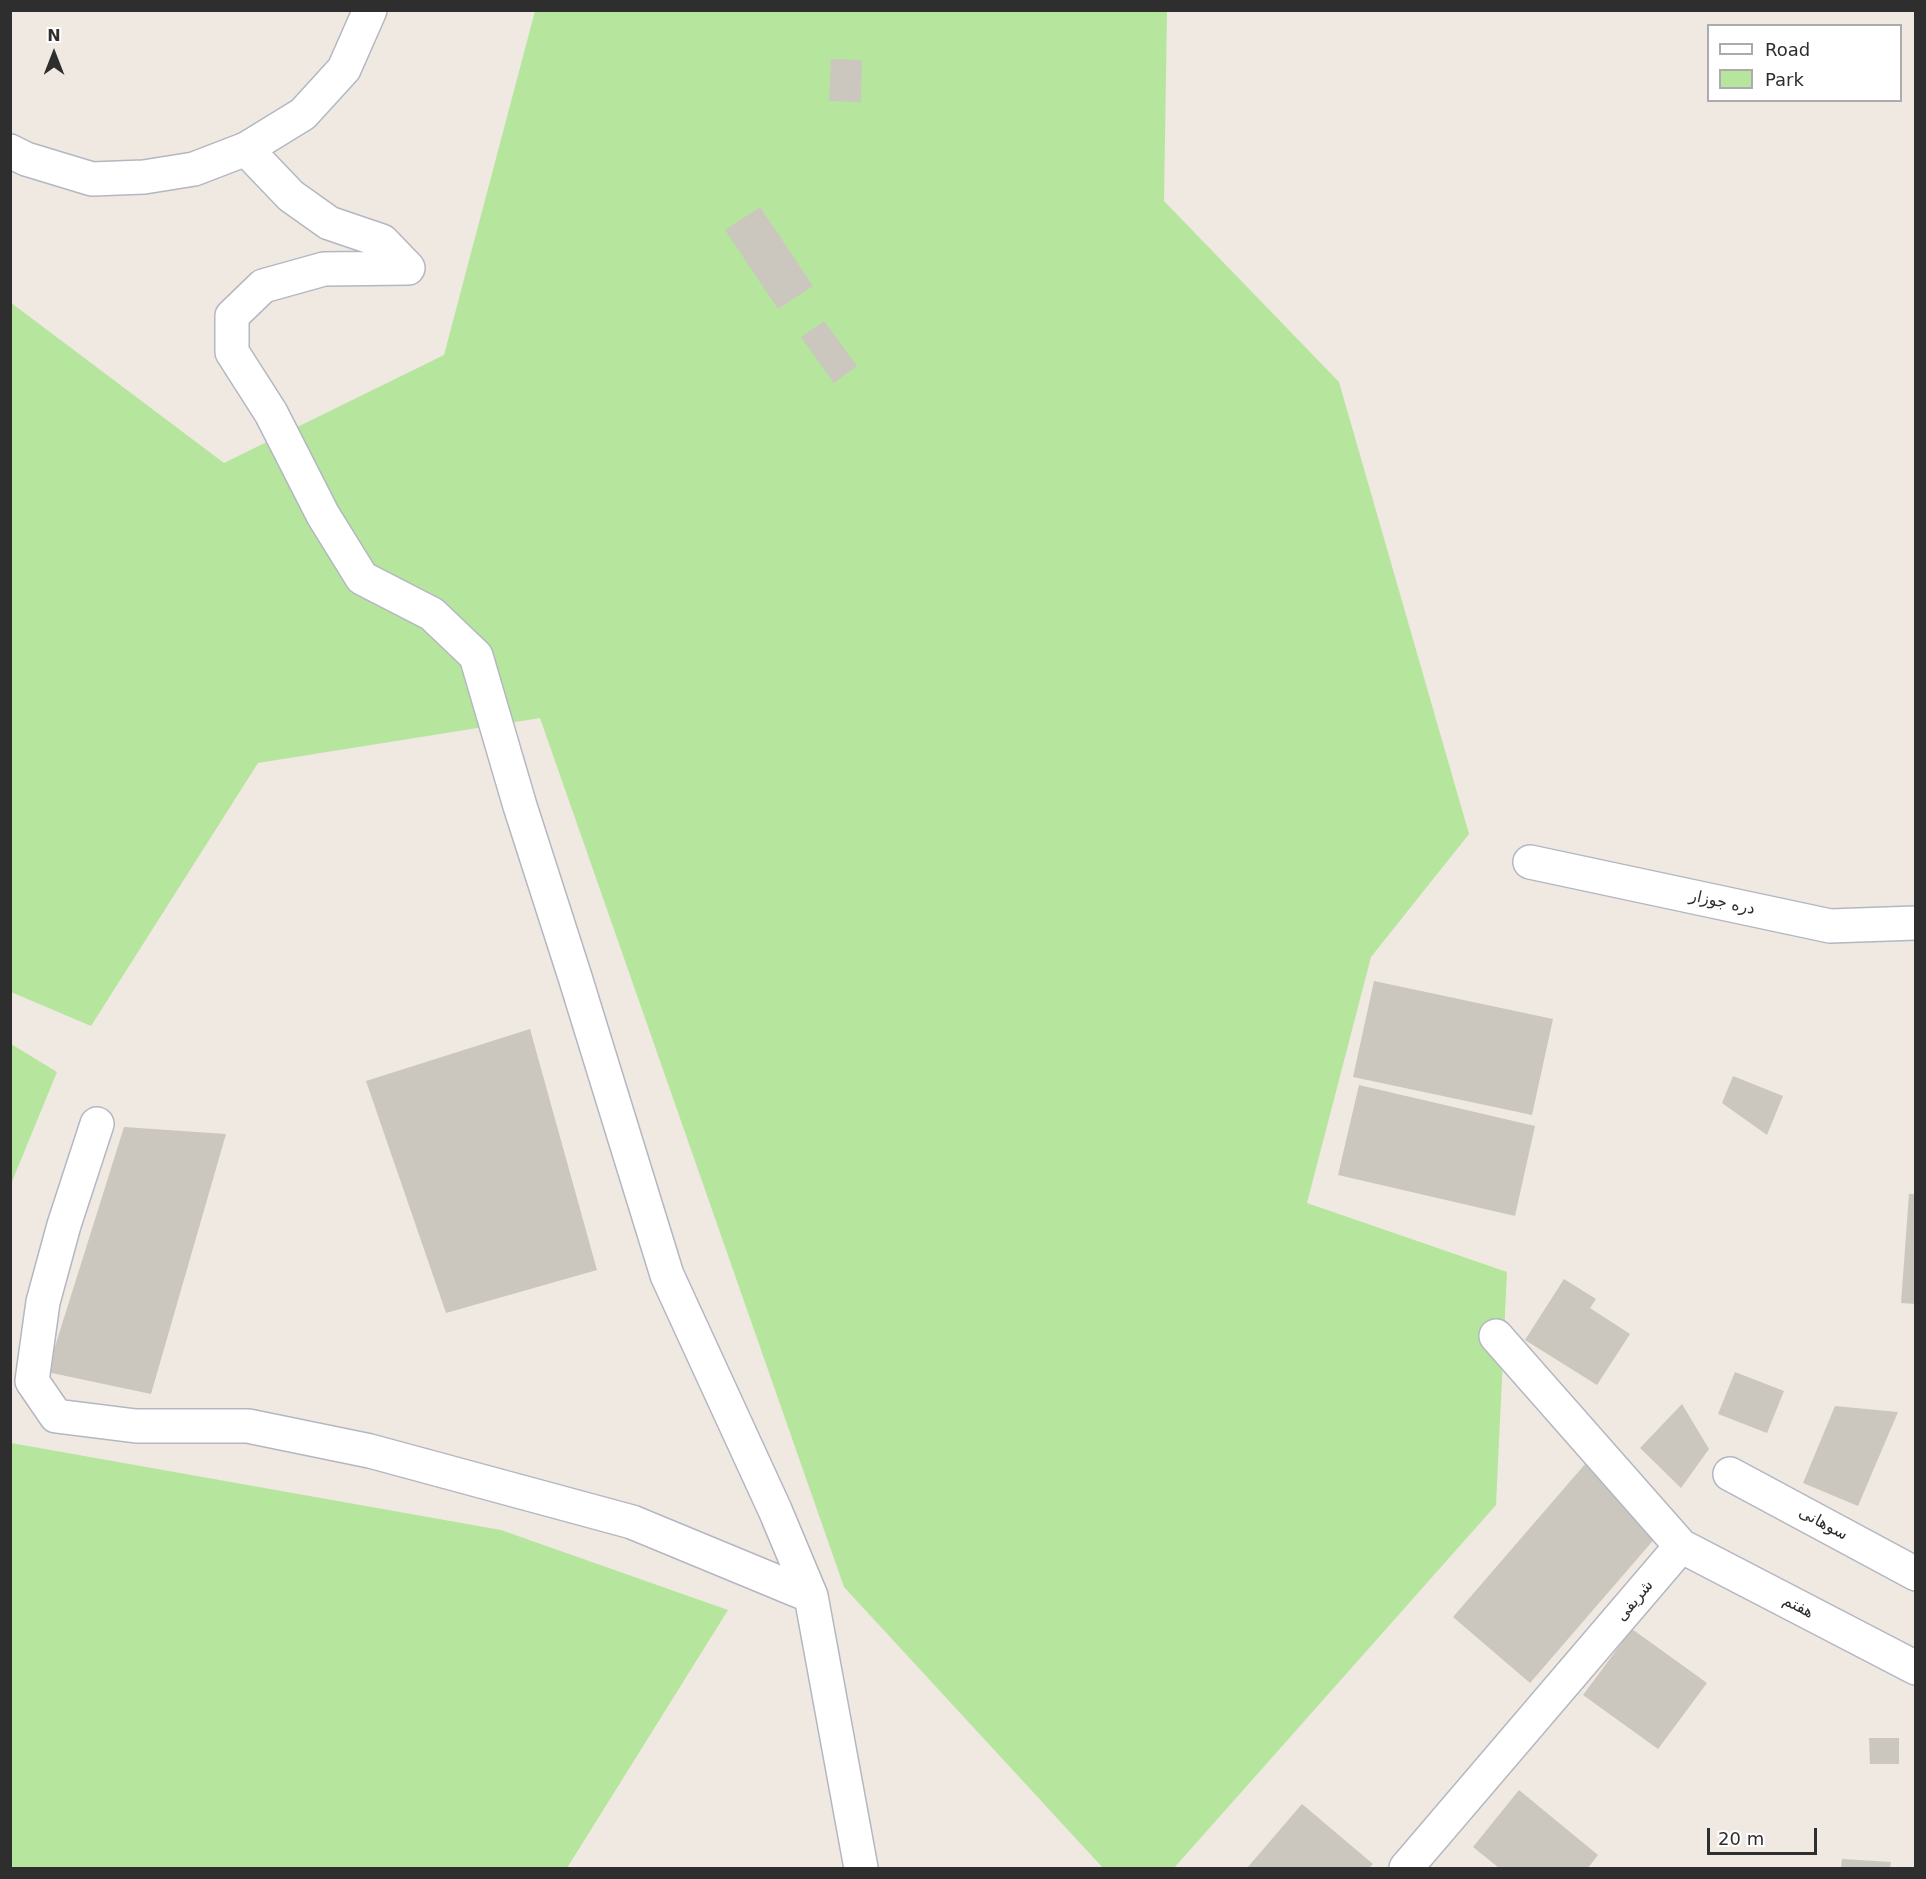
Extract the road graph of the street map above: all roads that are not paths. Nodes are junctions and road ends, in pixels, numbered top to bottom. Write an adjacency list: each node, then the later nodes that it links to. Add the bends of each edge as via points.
1 (370, 10): 2 (street, via 344,69 303,114)
2 (246, 149): 3 (street, via 194,170 92,179); 11 (street, via 291,196 329,223 382,241 408,268 324,269 263,286 232,316 232,352 271,413 323,515 362,578 432,614 476,656 667,1275 776,1510)
3 (10, 151)
4 (1530, 862): 5 (street, دره جوزار, via 1830,926)
5 (1916, 923)
6 (96, 1124): 11 (street, via 43,1302 33,1381 56,1416 136,1426 248,1426 370,1451 632,1522)
7 (1496, 1336): 9 (street)
8 (1730, 1474): 10 (street, سوهانی)
9 (1681, 1546): 12 (street, هفتم); 14 (street, شریفی)
10 (1916, 1574)
11 (811, 1596): 13 (street)
12 (1916, 1668)
13 (861, 1869)
14 (1406, 1869)

